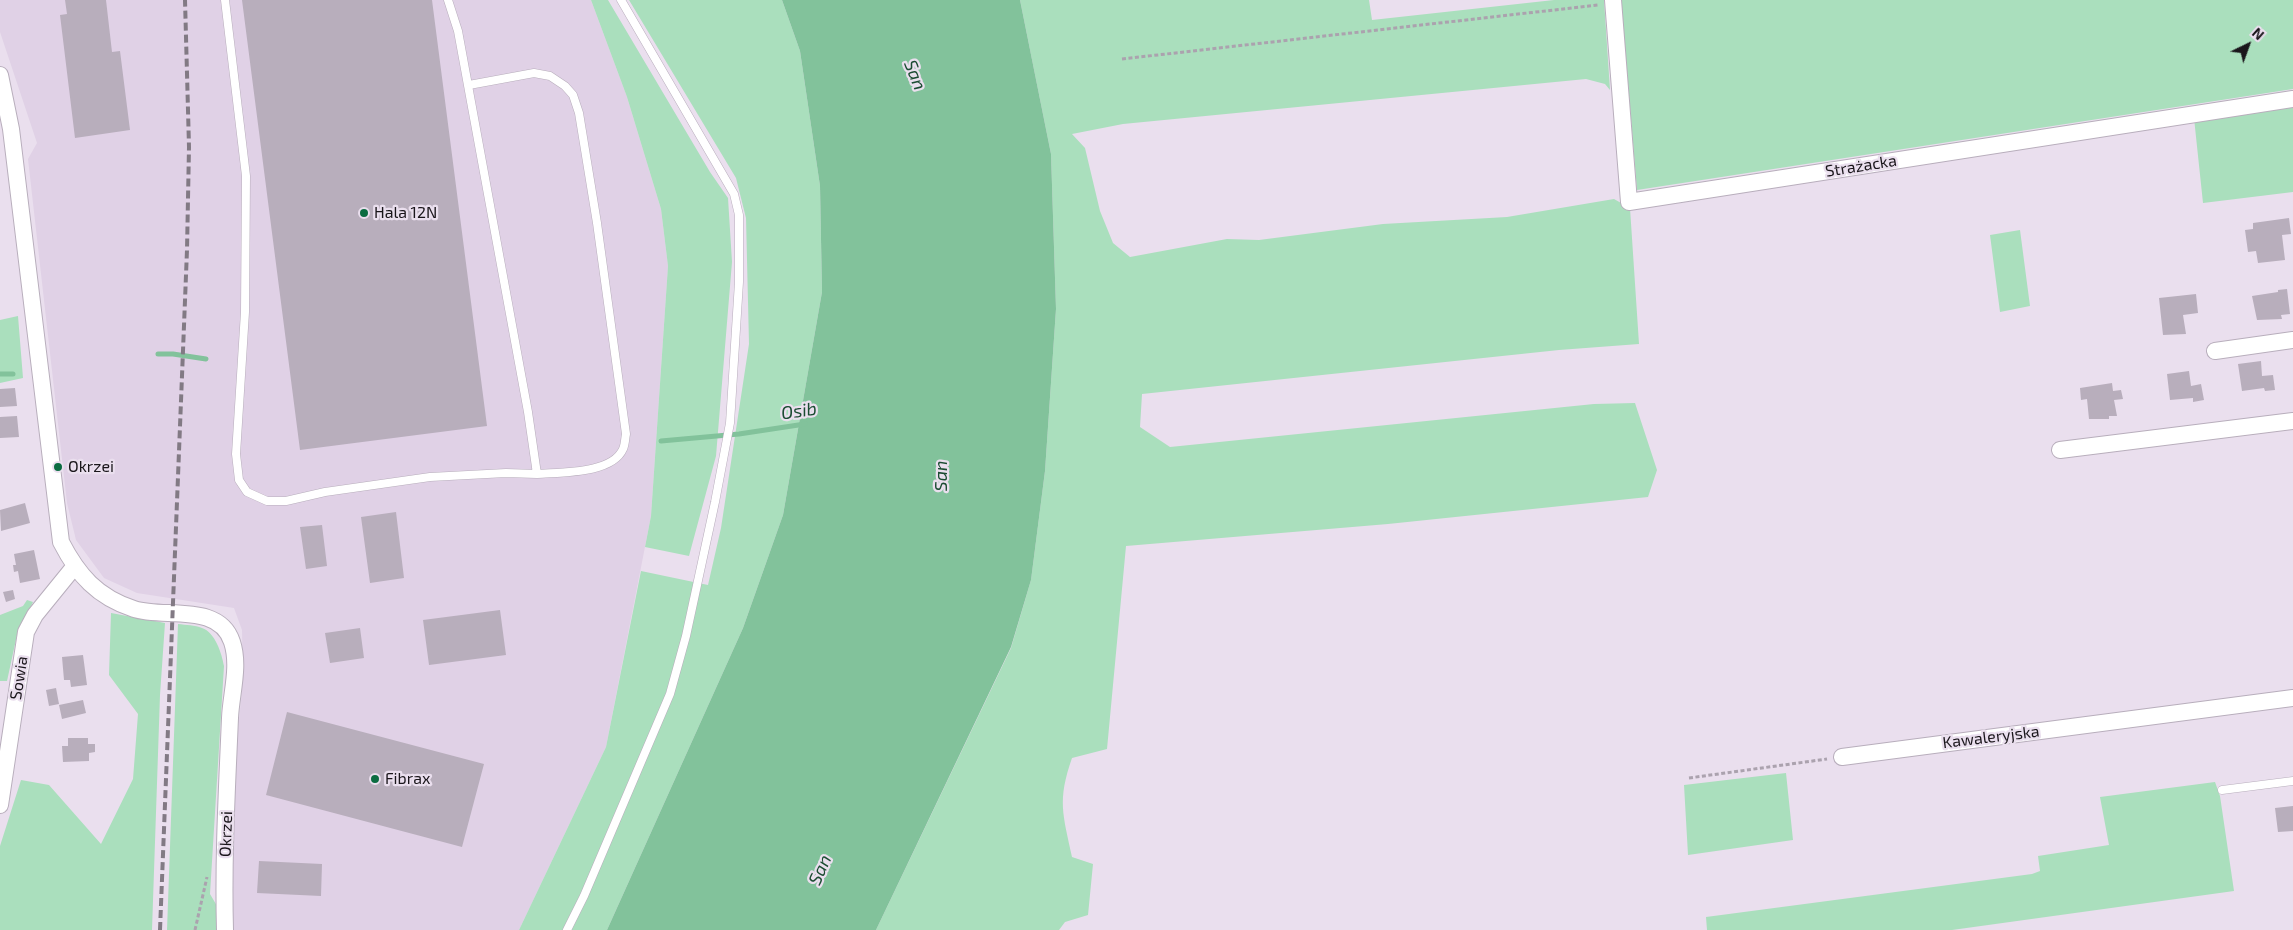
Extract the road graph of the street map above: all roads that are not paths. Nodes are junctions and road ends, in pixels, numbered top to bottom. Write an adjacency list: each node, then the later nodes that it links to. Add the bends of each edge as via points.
1 (225, 0): 12 (lane, via 246,176 245,312 236,454 239,480 254,496 267,501 286,502 325,492 430,477)
2 (448, 0): 6 (lane)
3 (621, 0): 20 (lane, via 734,194 739,215 739,282 727,444 686,636 670,694)
4 (1613, 2): 7 (street, Strażacka, via 1629,202)
5 (0, 76): 13 (street, Okrzei, via 11,129 61,542)
6 (469, 86): 12 (lane); 12 (lane, via 534,73 550,76 573,95 579,113 626,434 623,450 614,460 599,468)
7 (2293, 99)
8 (2293, 340): 9 (street)
9 (2216, 350)
10 (2293, 420): 11 (street)
11 (2060, 450)
12 (537, 474)
13 (74, 567): 18 (street, Sowia, via 35,615 26,632); 19 (street, Okrzei, via 92,587 114,601 135,609 200,616 214,621 226,631 232,642 235,660 223,883)
14 (2293, 698): 15 (street, Kawaleryjska)
15 (1842, 757)
16 (2293, 781): 17 (lane)
17 (2222, 790)
18 (0, 805)
19 (225, 930)
20 (567, 930)

